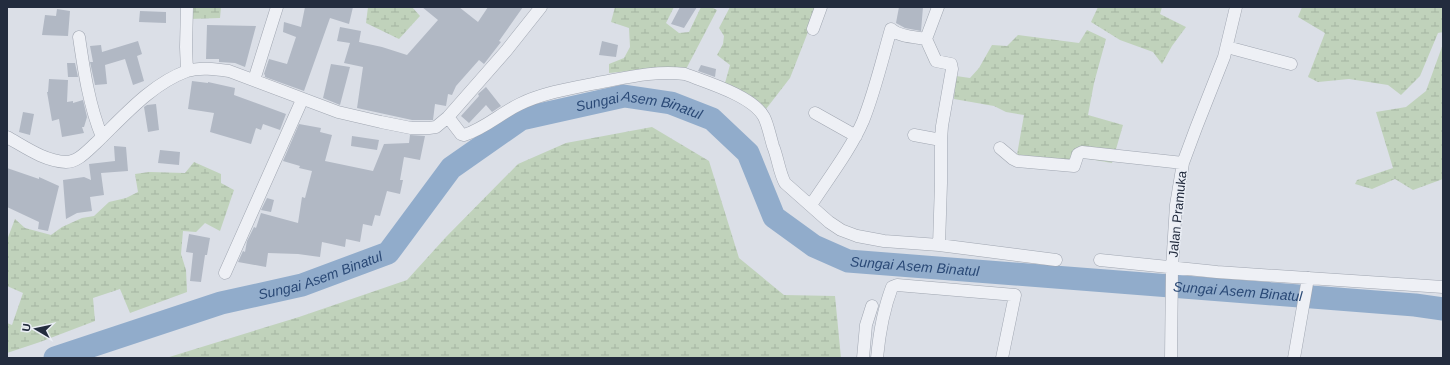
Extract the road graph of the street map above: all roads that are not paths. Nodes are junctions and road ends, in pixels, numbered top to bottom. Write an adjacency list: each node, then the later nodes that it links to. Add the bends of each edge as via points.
1 (187, 7): 12 (street)
2 (277, 7): 13 (street)
3 (541, 7): 16 (street)
4 (821, 7): 7 (street)
5 (938, 7): 9 (street)
6 (1236, 7): 10 (street, Jalan Pramuka)
7 (813, 29)
8 (79, 38): 20 (street, via 94,117)
9 (926, 39): 18 (street, via 900,34 891,29 874,89); 21 (street, via 936,61 952,65)
10 (1228, 47): 11 (street); 23 (street, Jalan Pramuka)
11 (1291, 64)
12 (187, 71): 13 (street, via 217,69); 20 (street, via 163,83)
13 (254, 80): 14 (street)
14 (302, 100): 16 (street, via 338,112 411,128 436,127); 29 (street)
15 (815, 112): 18 (street)
16 (448, 117): 24 (street, via 464,135 519,105 558,90 648,74 685,74 734,93 760,111 777,155 781,176 794,192)
17 (914, 135): 21 (street)
18 (856, 136): 24 (street)
19 (7, 137): 20 (street, via 38,154 65,162 84,154)
20 (102, 137)
21 (941, 140): 25 (street)
22 (1000, 148): 23 (street, via 1013,159 1022,162 1074,166 1078,154 1082,152)
23 (1183, 163): 28 (street, Jalan Pramuka, via 1176,205)
24 (811, 205): 25 (street, via 829,222 857,236 884,241)
25 (939, 245): 26 (street)
26 (1056, 260)
27 (1100, 260): 28 (street)
28 (1172, 269): 30 (street); 36 (street, Jalan Pramuka)
29 (225, 273)
30 (1307, 279): 31 (street); 37 (street)
31 (1443, 287)
32 (872, 306): 33 (street, via 866,325)
33 (863, 358)
34 (877, 358): 35 (street, via 889,295 895,285 1015,295)
35 (1002, 358)
36 (1171, 358)
37 (1294, 358)

